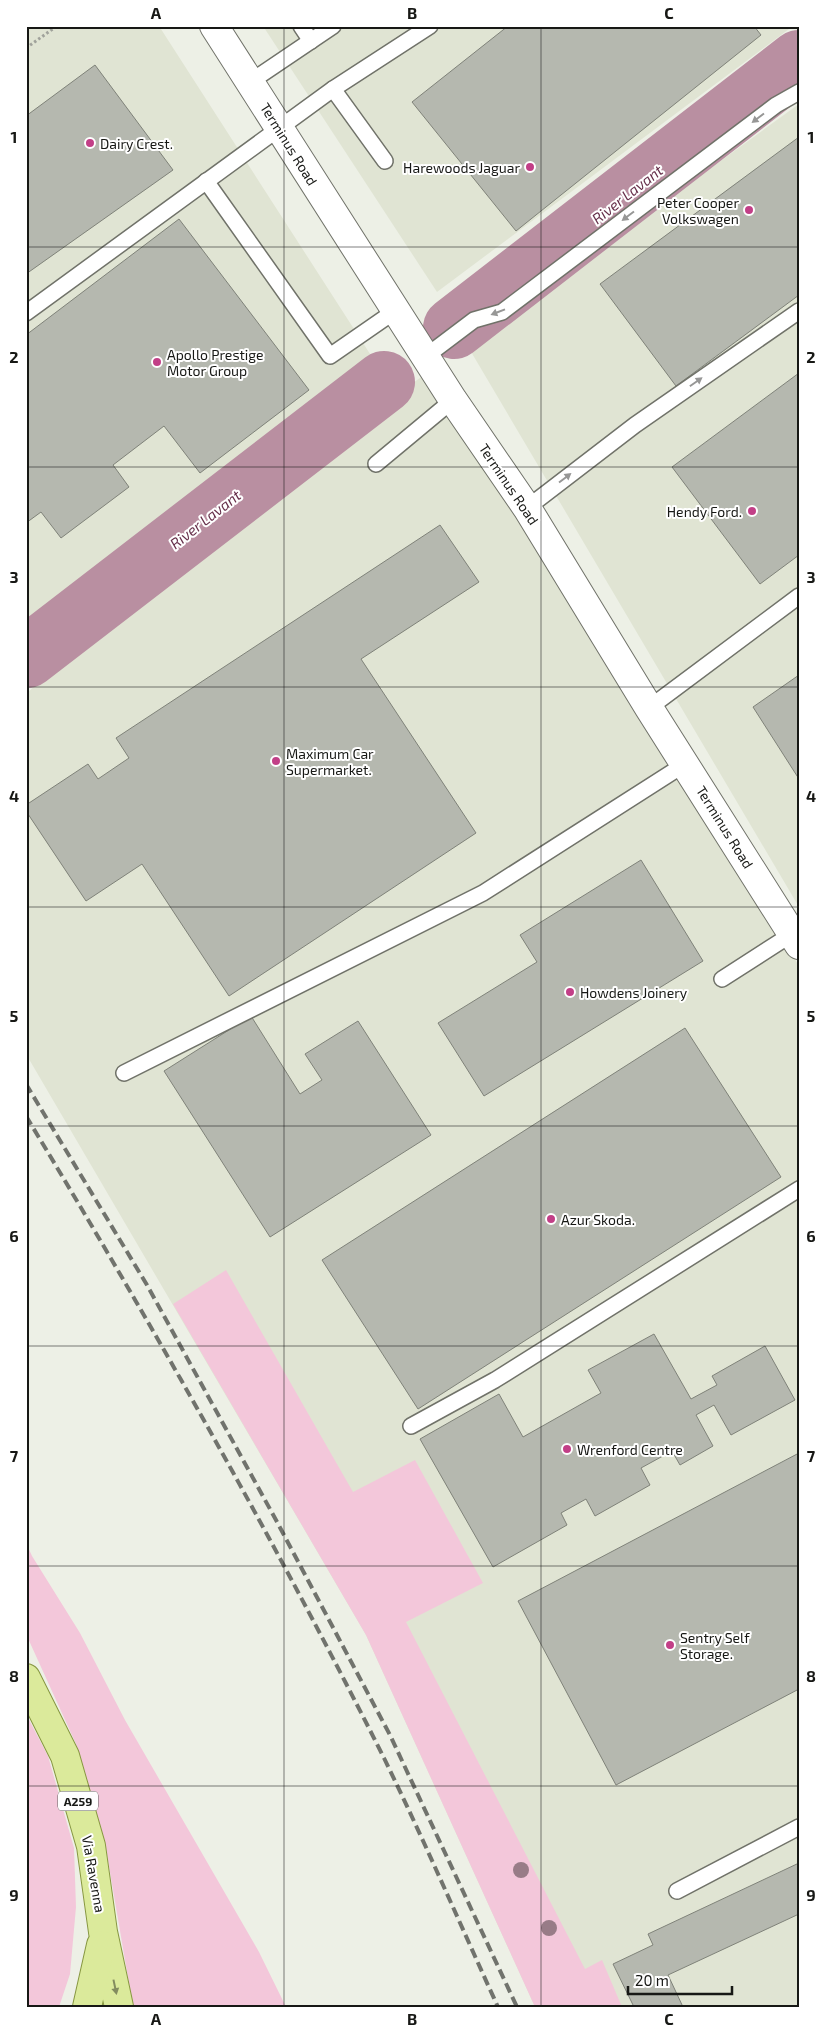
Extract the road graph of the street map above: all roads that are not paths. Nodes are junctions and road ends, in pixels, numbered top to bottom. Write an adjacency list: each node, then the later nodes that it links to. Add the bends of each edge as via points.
1 (214, 26): 6 (street, Terminus Road)
2 (301, 26): 5 (lane)
3 (333, 26): 5 (lane)
4 (430, 26): 7 (lane)
5 (311, 41): 6 (lane)
6 (250, 82): 9 (street, Terminus Road)
7 (333, 90): 9 (lane); 10 (lane)
8 (799, 92): 15 (lane, one-way to 15, via 776,105 502,312 474,320)
9 (279, 127): 11 (lane); 12 (street, Terminus Road)
10 (384, 161)
11 (206, 181): 12 (lane, via 330,356); 14 (lane)
12 (395, 311): 15 (street, Terminus Road)
13 (799, 311): 18 (lane, one-way to 13, via 635,425)
14 (26, 313)
15 (425, 357): 16 (street, Terminus Road)
16 (453, 400): 17 (lane); 18 (street, Terminus Road)
17 (376, 464)
18 (527, 508): 20 (street, Terminus Road)
19 (799, 596): 20 (lane)
20 (649, 708): 21 (street, Terminus Road)
21 (685, 764): 22 (street, Terminus Road); 24 (lane, via 483,893)
22 (795, 939): 23 (lane)
23 (722, 979)
24 (124, 1073)
25 (799, 1189): 26 (lane, via 520,1364)
26 (412, 1426)
27 (26, 1678): 30 (main road, Via Ravenna / A259, via 64,1756 91,1846)
28 (799, 1827): 29 (lane)
29 (677, 1891)
30 (103, 1932): 31 (main road, Via Ravenna / A259); 32 (main road, Via Ravenna / A259, one-way to 32)
31 (88, 2007)
32 (119, 2007)

